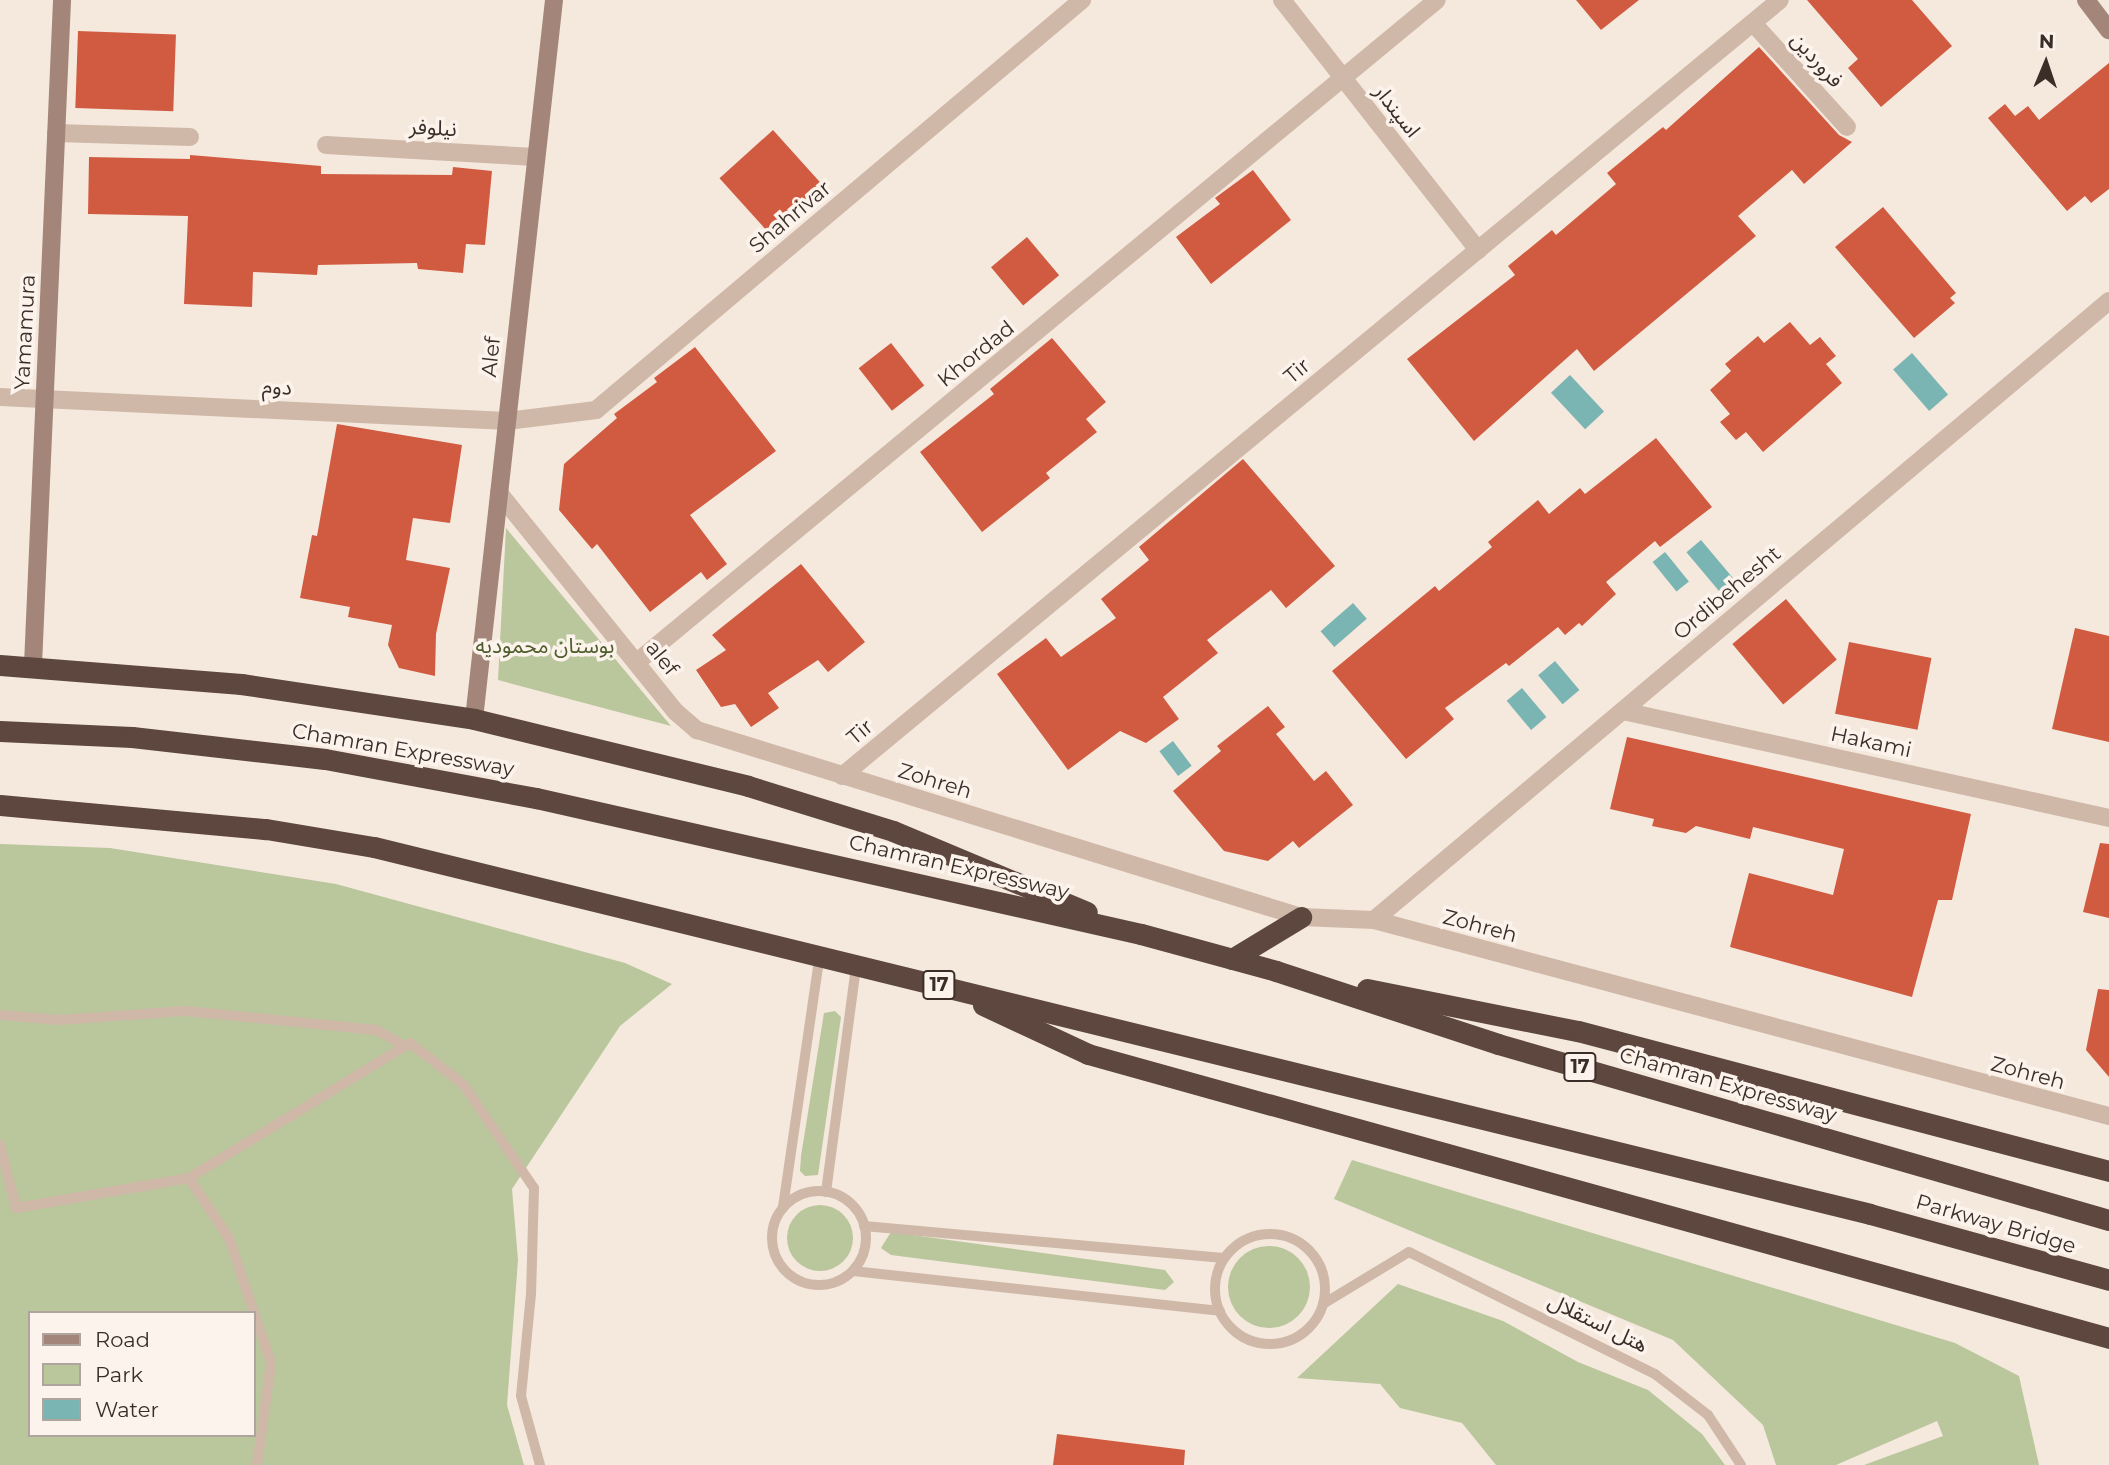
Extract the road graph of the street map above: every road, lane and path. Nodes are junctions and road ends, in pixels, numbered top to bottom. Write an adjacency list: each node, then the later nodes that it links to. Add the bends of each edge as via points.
1 (62, 0): 12 (main road, Yamamura)
2 (554, 0): 15 (main road, Alef)
3 (1082, 0): 20 (street, Shahrivar, via 596,410)
4 (1282, 0): 10 (street, اسپندار)
5 (1437, 0): 10 (street, Khordad)
6 (1780, 0): 9 (street, Tir)
7 (2086, 0): 8 (main road)
8 (2106, 18)
9 (1753, 23): 11 (street, فروردین); 16 (street, Tir)
10 (1344, 81): 16 (street, اسپندار); 22 (street, Khordad)
11 (1847, 127)
12 (56, 133): 13 (street); 19 (main road, Yamamura)
13 (190, 137)
14 (326, 145): 15 (street, نیلوفر)
15 (536, 157): 20 (main road, Alef)
16 (1478, 250): 28 (street, Tir)
17 (2109, 301): 25 (street, Ordibehesht)
18 (0, 397): 19 (street, دوم)
19 (45, 399): 20 (street, دوم); 24 (main road, Yamamura)
20 (507, 421): 21 (main road, Alef)
21 (499, 493): 22 (street, alef); 26 (main road, Alef)
22 (637, 662): 28 (street, alef, via 697,730)
23 (0, 665): 24 (highway)
24 (33, 665): 26 (highway, via 241,684)
25 (1623, 711): 30 (street, Hakami); 32 (street, Ordibehesht)
26 (474, 719): 33 (highway, via 748,786 892,831)
27 (0, 731): 33 (highway, Chamran Expressway / 17, via 132,737 325,759 536,798)
28 (842, 776): 31 (street, Zohreh)
29 (0, 805): 34 (highway, 17, via 266,829 374,847 568,891)
30 (2109, 818)
31 (1301, 917): 32 (street, Zohreh); 35 (highway)
32 (1374, 920): 41 (street, Zohreh)
33 (1141, 934): 35 (highway, Chamran Expressway / 17)
34 (819, 959): 36 (highway, 17); 47 (lane)
35 (1232, 959): 37 (highway, Chamran Expressway / 17)
36 (856, 968): 38 (highway, 17); 46 (lane)
37 (1276, 971): 43 (highway, Chamran Expressway / 17, via 1498,1044); 44 (highway, via 1578,1031)
38 (939, 985): 52 (highway, Parkway Bridge / 17, via 1870,1214); 57 (highway, via 1088,1054)
39 (0, 1015): 40 (lane, via 59,1020 186,1011 376,1030)
40 (404, 1046): 45 (lane); 59 (lane, via 410,1043 463,1084 534,1188 521,1396)
41 (2109, 1116)
42 (0, 1145): 45 (lane, via 16,1208)
43 (1885, 1156): 48 (highway, Parkway Bridge / 17)
44 (2109, 1171)
45 (190, 1178): 54 (lane, via 229,1238)
46 (826, 1192): 47 (lane, via 810,1192); 49 (lane, via 850,1203)
47 (783, 1207): 51 (lane, via 775,1220 772,1244 781,1267 793,1278 824,1285)
48 (2109, 1220)
49 (864, 1226): 50 (lane); 51 (lane, via 862,1258)
50 (1224, 1258): 53 (lane, via 1251,1237 1285,1236 1301,1243 1318,1263 1325,1287); 55 (lane, via 1216,1275)
51 (853, 1271): 55 (lane)
52 (2109, 1280)
53 (1323, 1304): 55 (lane, via 1301,1334 1273,1343 1245,1338); 60 (lane, هتل استقلال, via 1409,1252 1655,1374 1707,1415)
54 (254, 1311)
55 (1220, 1311)
56 (256, 1318): 58 (lane, via 271,1363)
57 (2109, 1338)
58 (257, 1465)
59 (540, 1465)
60 (1741, 1465)

